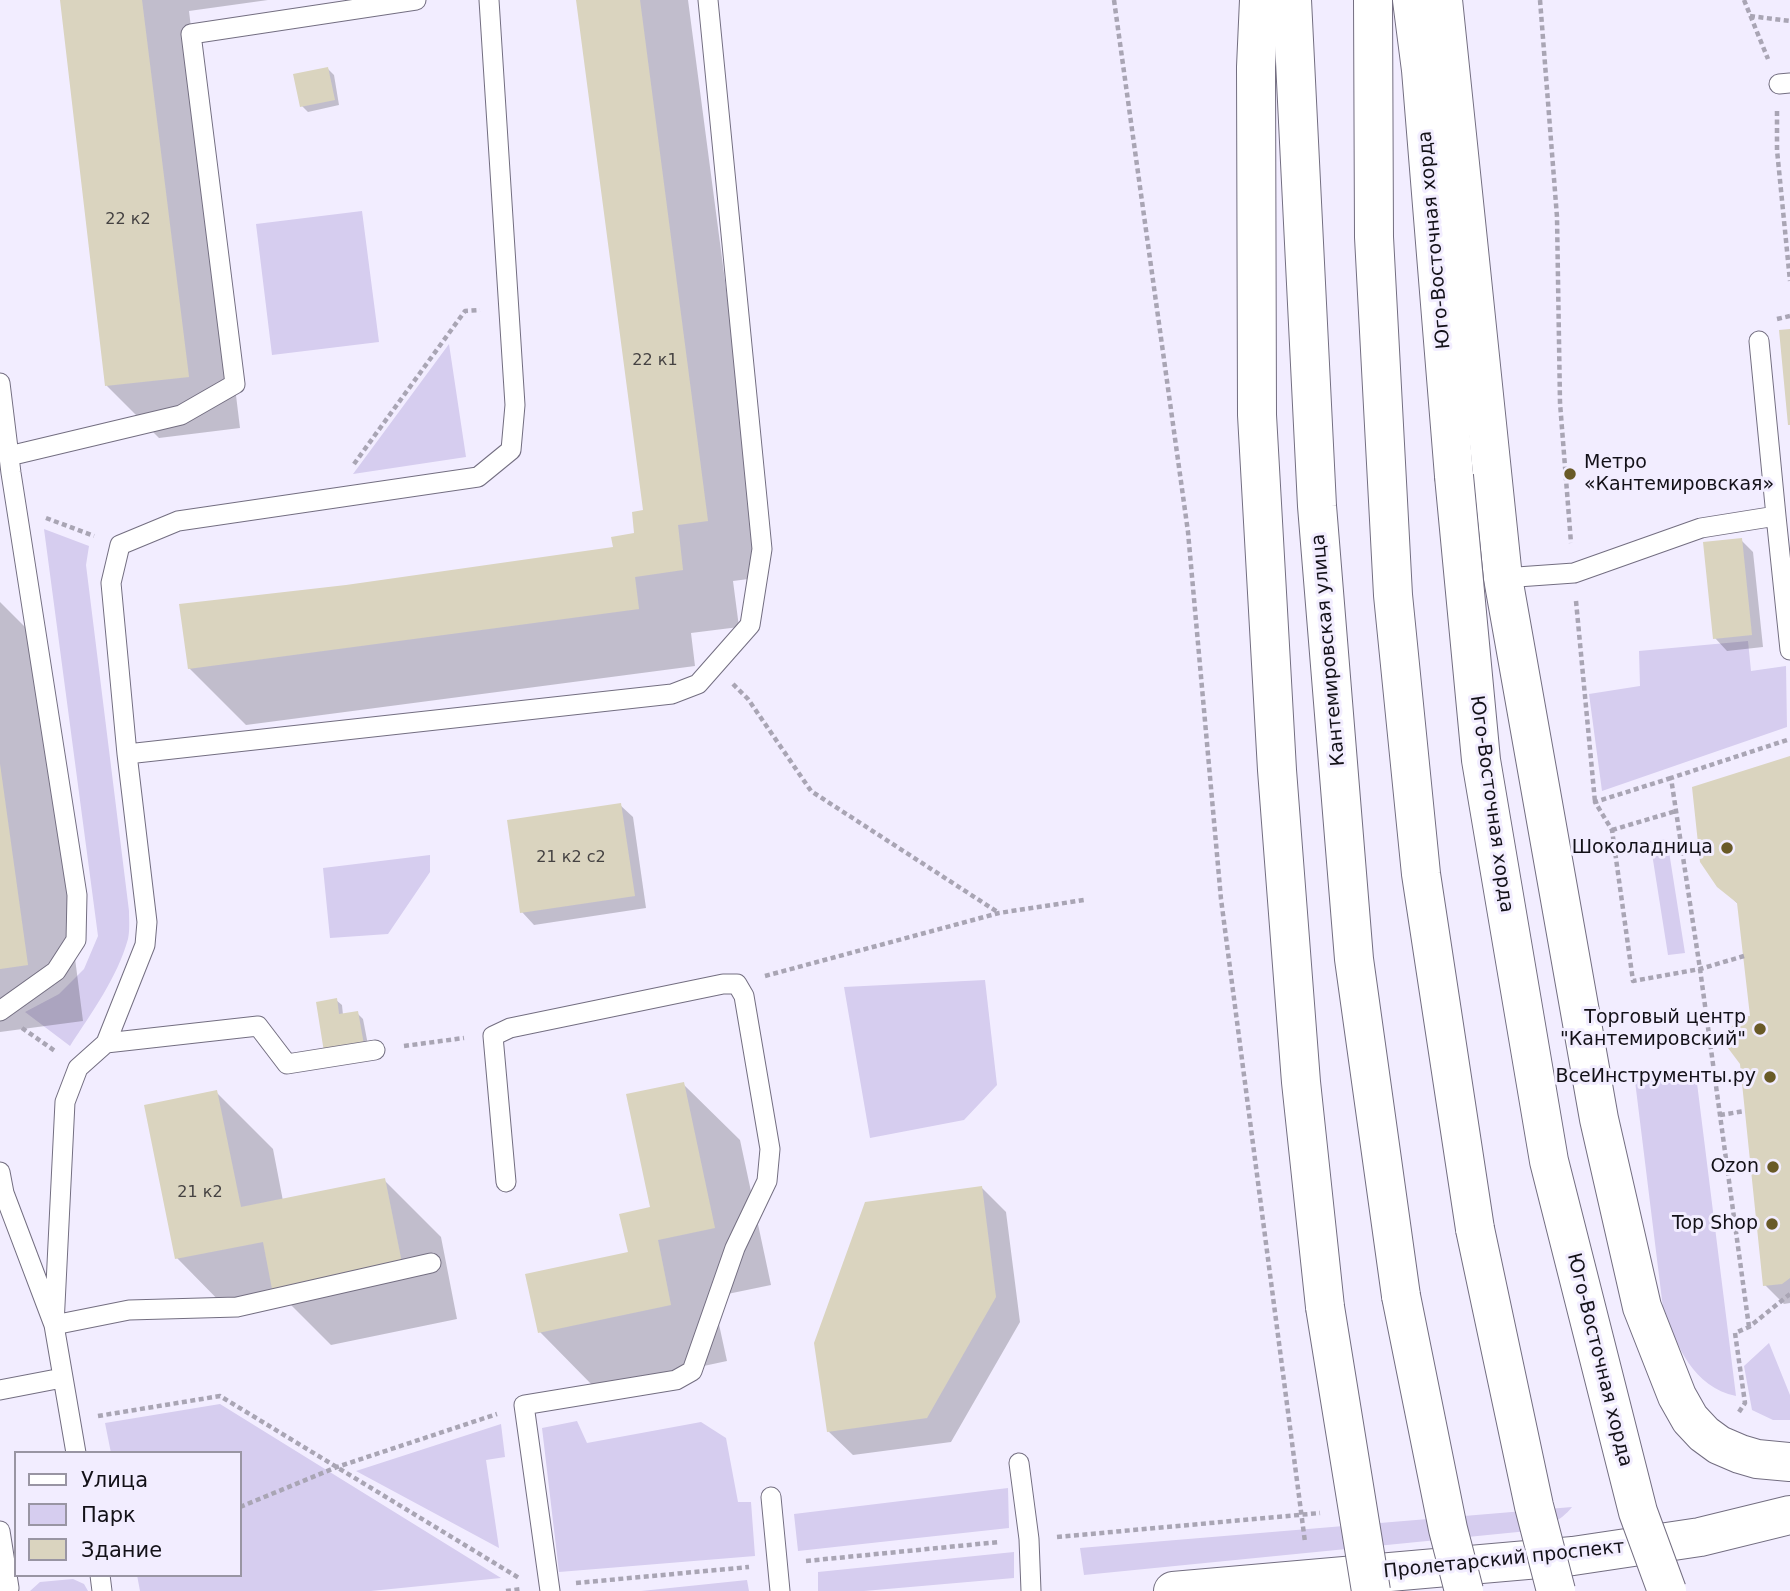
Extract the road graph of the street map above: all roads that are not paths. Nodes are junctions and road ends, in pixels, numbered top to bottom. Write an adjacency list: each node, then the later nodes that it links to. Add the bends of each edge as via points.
1 (416, 0): 11 (lane, via 191,34 235,384 181,415)
2 (489, 0): 16 (lane, via 515,405 511,450 478,477 178,521 120,545 111,583)
3 (708, 0): 16 (lane, via 762,549 750,625 698,684 672,694)
4 (1259, 0): 40 (main road, bridge, via 1256,415 1278,783 1301,1082 1325,1307)
5 (1292, 0): 41 (main road, Кантемировская улица, bridge, via 1317,506 1353,945 1401,1296)
6 (1373, 0): 42 (main road, bridge, via 1374,237 1393,595 1421,874 1475,1229)
7 (1412, 0): 43 (main road, Юго-Восточная хорда, bridge, via 1481,760 1549,1161 1638,1512)
8 (1443, 0): 14 (main road)
9 (1759, 341): 13 (lane)
10 (0, 383): 11 (lane)
11 (9, 456): 12 (lane)
12 (8, 509): 17 (lane, via 77,895 76,940 56,971)
13 (1776, 516): 14 (lane, via 1701,528 1574,573); 15 (lane)
14 (1503, 578): 28 (main road, via 1600,1119 1642,1307 1676,1396 1704,1434 1740,1454)
15 (1790, 650)
16 (127, 754): 18 (lane, via 147,922 145,945)
17 (6, 1016)
18 (106, 1043): 19 (lane, via 258,1026 287,1064); 24 (lane, via 78,1068 65,1102)
19 (375, 1049)
20 (0, 1172): 22 (lane)
21 (506, 1182): 36 (lane, via 493,1036 523,1026 737,984 744,996 770,1149 766,1181 735,1248 692,1371 676,1380 524,1405)
22 (2, 1193): 24 (lane)
23 (431, 1264): 24 (lane, via 237,1307 129,1310)
24 (54, 1325): 25 (lane)
25 (62, 1378): 26 (lane); 27 (lane)
26 (0, 1390)
27 (76, 1451)
28 (1790, 1462)
29 (1019, 1463): 38 (lane)
30 (771, 1497): 37 (lane)
31 (1790, 1515): 34 (main road, Пролетарский проспект, via 1700,1537 1573,1556)
32 (0, 1531): 35 (lane)
33 (22, 1577): 35 (lane)
34 (1324, 1583): 39 (main road, Пролетарский проспект)
35 (5, 1589)
36 (550, 1591)
37 (780, 1591)
38 (1031, 1591)
39 (1174, 1591)
40 (1371, 1591)
41 (1464, 1591)
42 (1556, 1591)
43 (1667, 1591)

